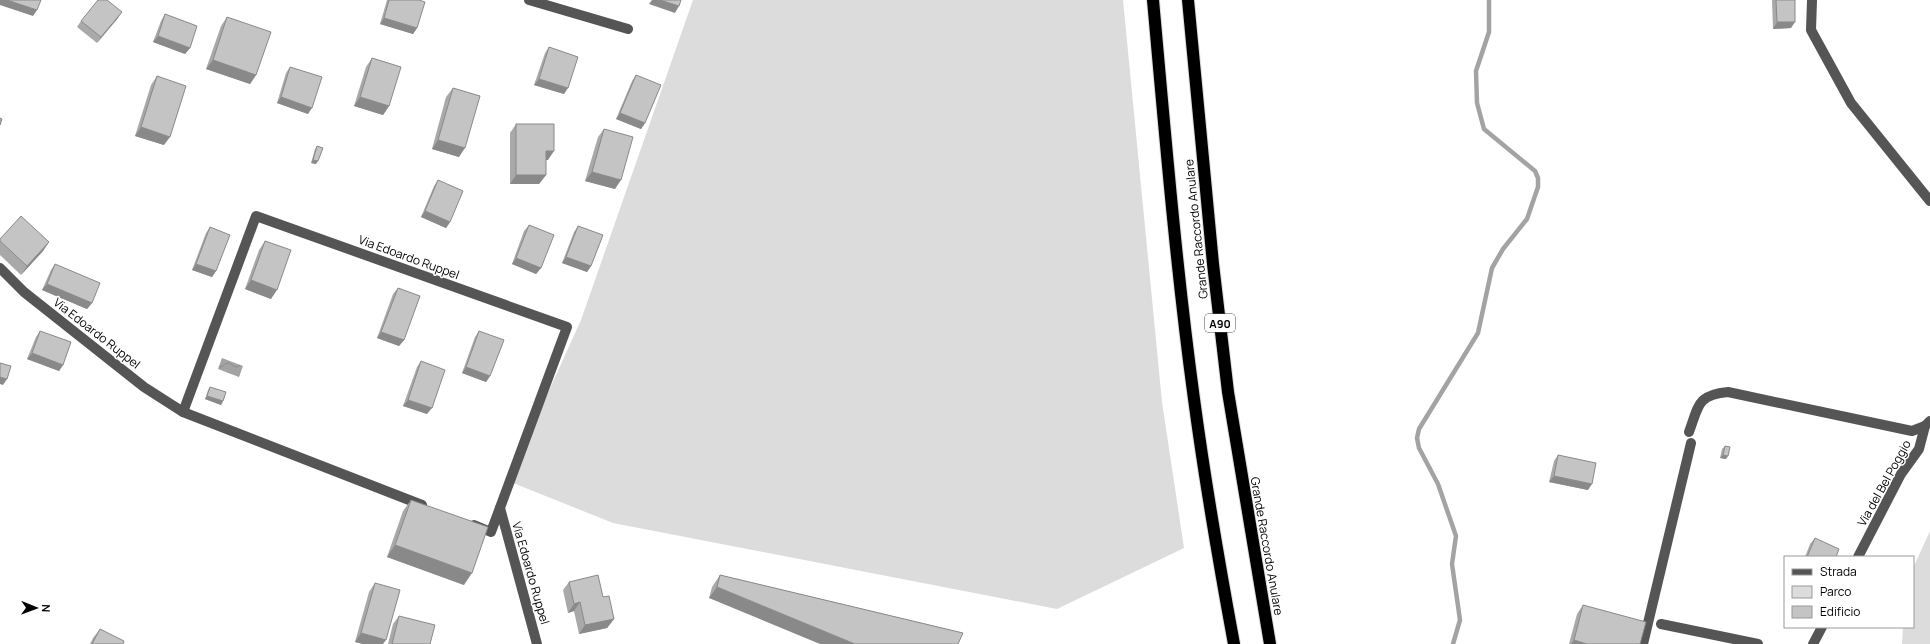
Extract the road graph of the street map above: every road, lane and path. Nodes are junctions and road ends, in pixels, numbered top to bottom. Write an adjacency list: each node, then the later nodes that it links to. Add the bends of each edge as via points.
1 (529, 0): 5 (street)
2 (1153, 0): 19 (highway, Grande Raccordo Anulare, via 1172,206 1194,398 1209,504)
3 (1188, 0): 20 (highway, Grande Raccordo Anulare / A90, via 1228,392)
4 (1812, 0): 6 (street, via 1811,30 1851,103)
5 (628, 29)
6 (1930, 201)
7 (0, 268): 8 (street, Via Edoardo Ruppel, via 24,292 144,387)
8 (182, 412): 12 (street, Via Edoardo Ruppel, via 256,216 567,327); 13 (street, Via Edoardo Ruppel)
9 (1927, 423): 10 (street, via 1912,431 1728,392 1713,394 1701,402); 15 (street, Via del Bel Poggio, via 1919,449 1901,474)
10 (1689, 432)
11 (1691, 443): 21 (street)
12 (500, 508): 14 (street, Via Edoardo Ruppel, via 491,532); 18 (street, Via Edoardo Ruppel)
13 (432, 509)
14 (462, 520)
15 (1859, 556)
16 (1661, 624): 22 (street)
17 (1822, 628): 23 (street)
18 (538, 644)
19 (1234, 644)
20 (1270, 644)
21 (1643, 644)
22 (1758, 644)
23 (1814, 644)

